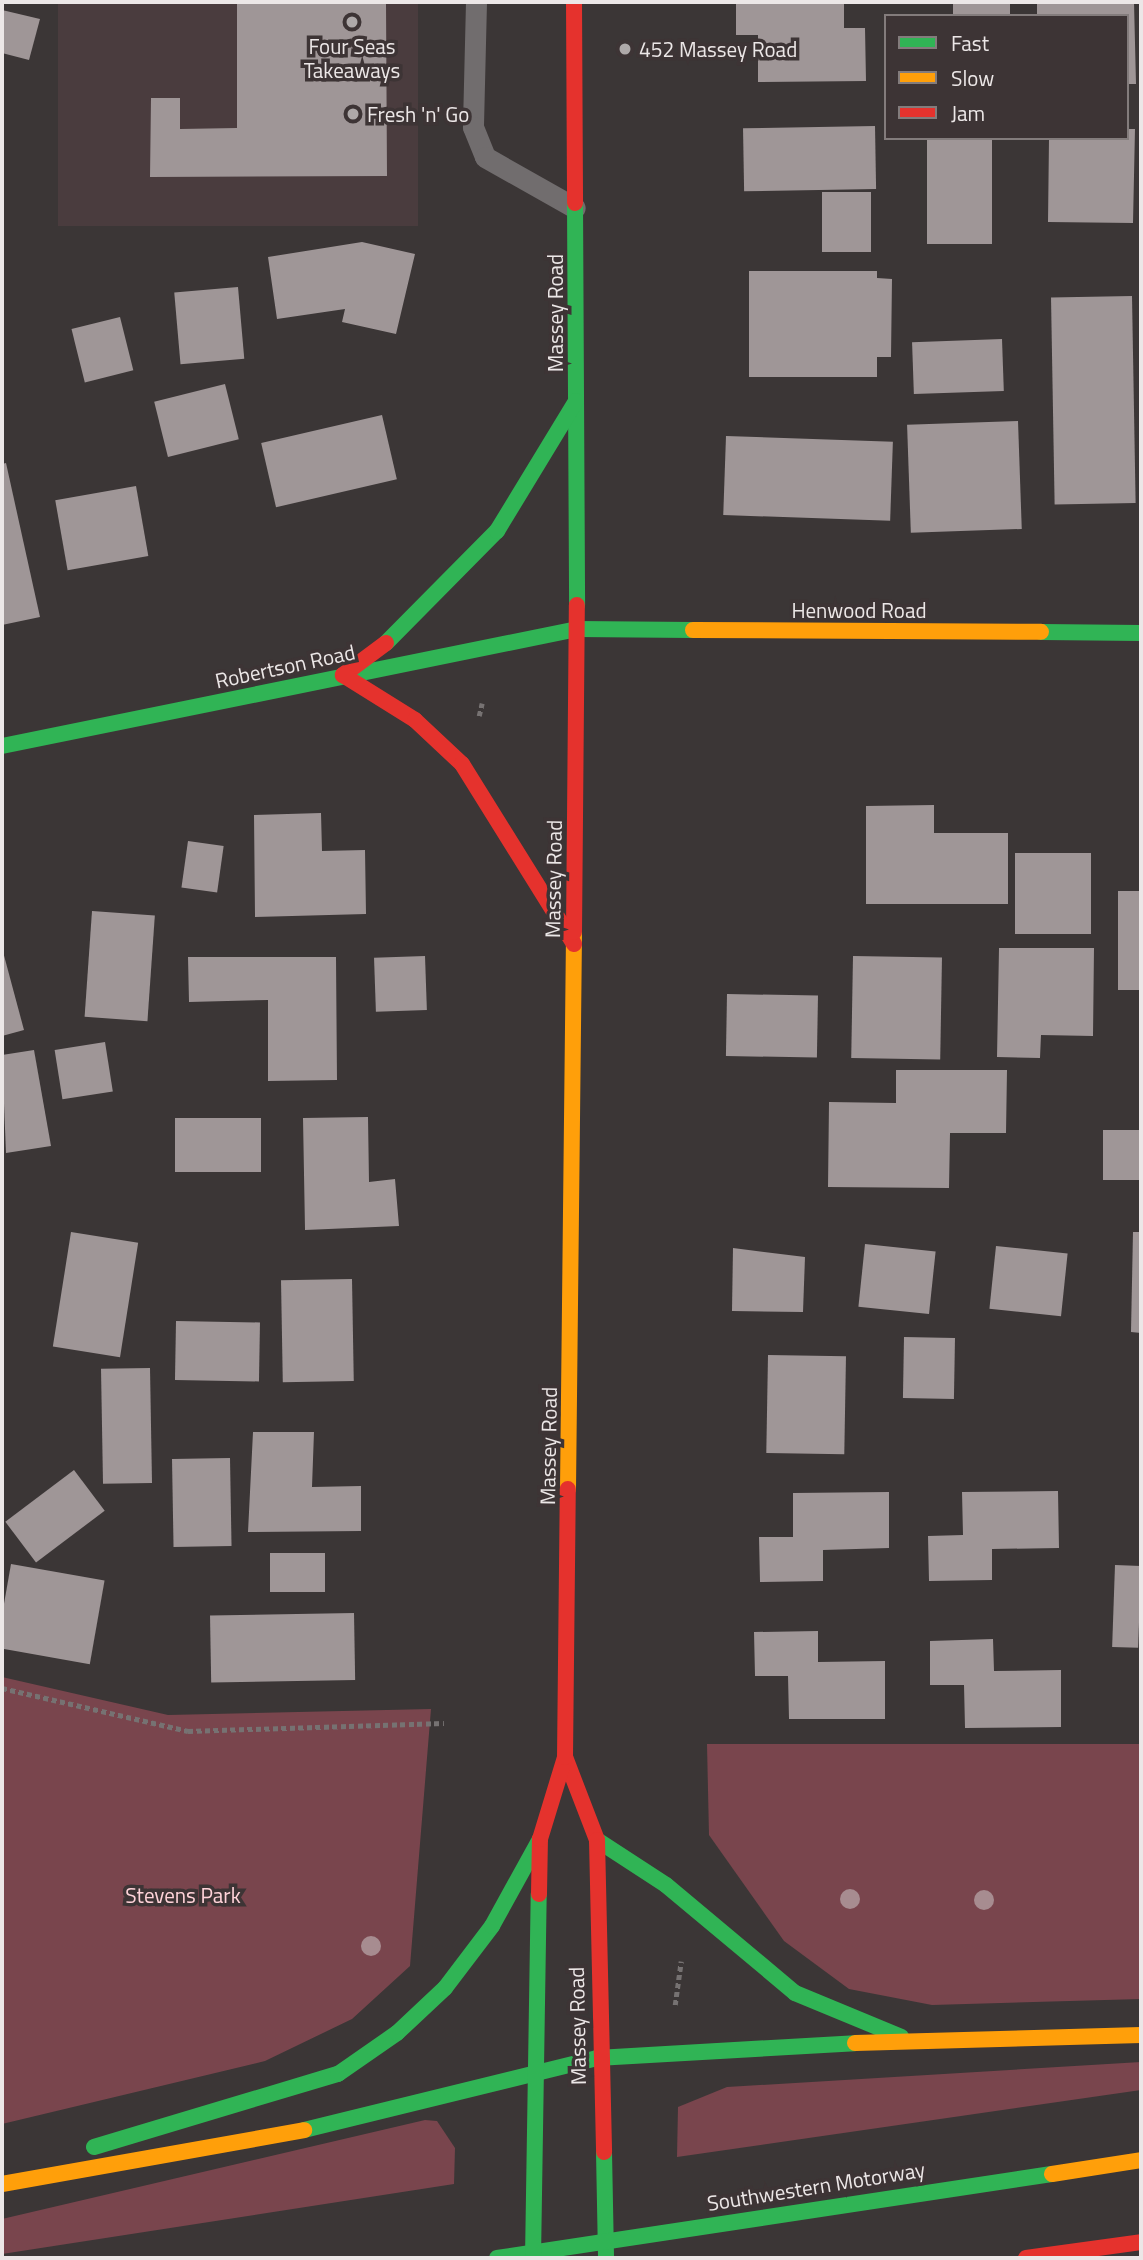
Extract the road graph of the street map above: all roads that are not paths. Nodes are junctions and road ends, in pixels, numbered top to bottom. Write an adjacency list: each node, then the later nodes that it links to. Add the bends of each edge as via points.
1 (475, 2): 3 (lane, via 473,127 485,157)
2 (574, 2): 3 (main road, Massey Road)
3 (575, 208): 4 (main road, Massey Road)
4 (576, 400): 5 (main road, Massey Road); 7 (main road, via 497,531 404,630)
5 (577, 629): 6 (main road, Henwood Road); 7 (main road, Robertson Road); 9 (main road, Massey Road)
6 (1141, 633)
7 (343, 675): 8 (main road, Robertson Road); 9 (main road, via 415,720 462,764)
8 (2, 746)
9 (574, 944): 10 (main road, Massey Road)
10 (565, 1757): 11 (main road, Massey Road); 12 (main road, Massey Road)
11 (540, 1839): 16 (main road, Massey Road); 18 (main road, via 492,1926 445,1988 397,2033 338,2074)
12 (597, 1840): 14 (main road, via 666,1885 795,1993); 15 (main road, Massey Road)
13 (1141, 2035): 14 (main road)
14 (908, 2040): 15 (main road)
15 (597, 2058): 16 (main road); 23 (main road, Massey Road)
16 (534, 2074): 19 (main road, via 303,2130); 22 (main road, Massey Road)
17 (1141, 2160): 21 (main road, Southwestern Motorway)
18 (2, 2176)
19 (2, 2184)
20 (1141, 2242): 24 (main road)
21 (497, 2258)
22 (533, 2258)
23 (606, 2258)
24 (1026, 2258)

